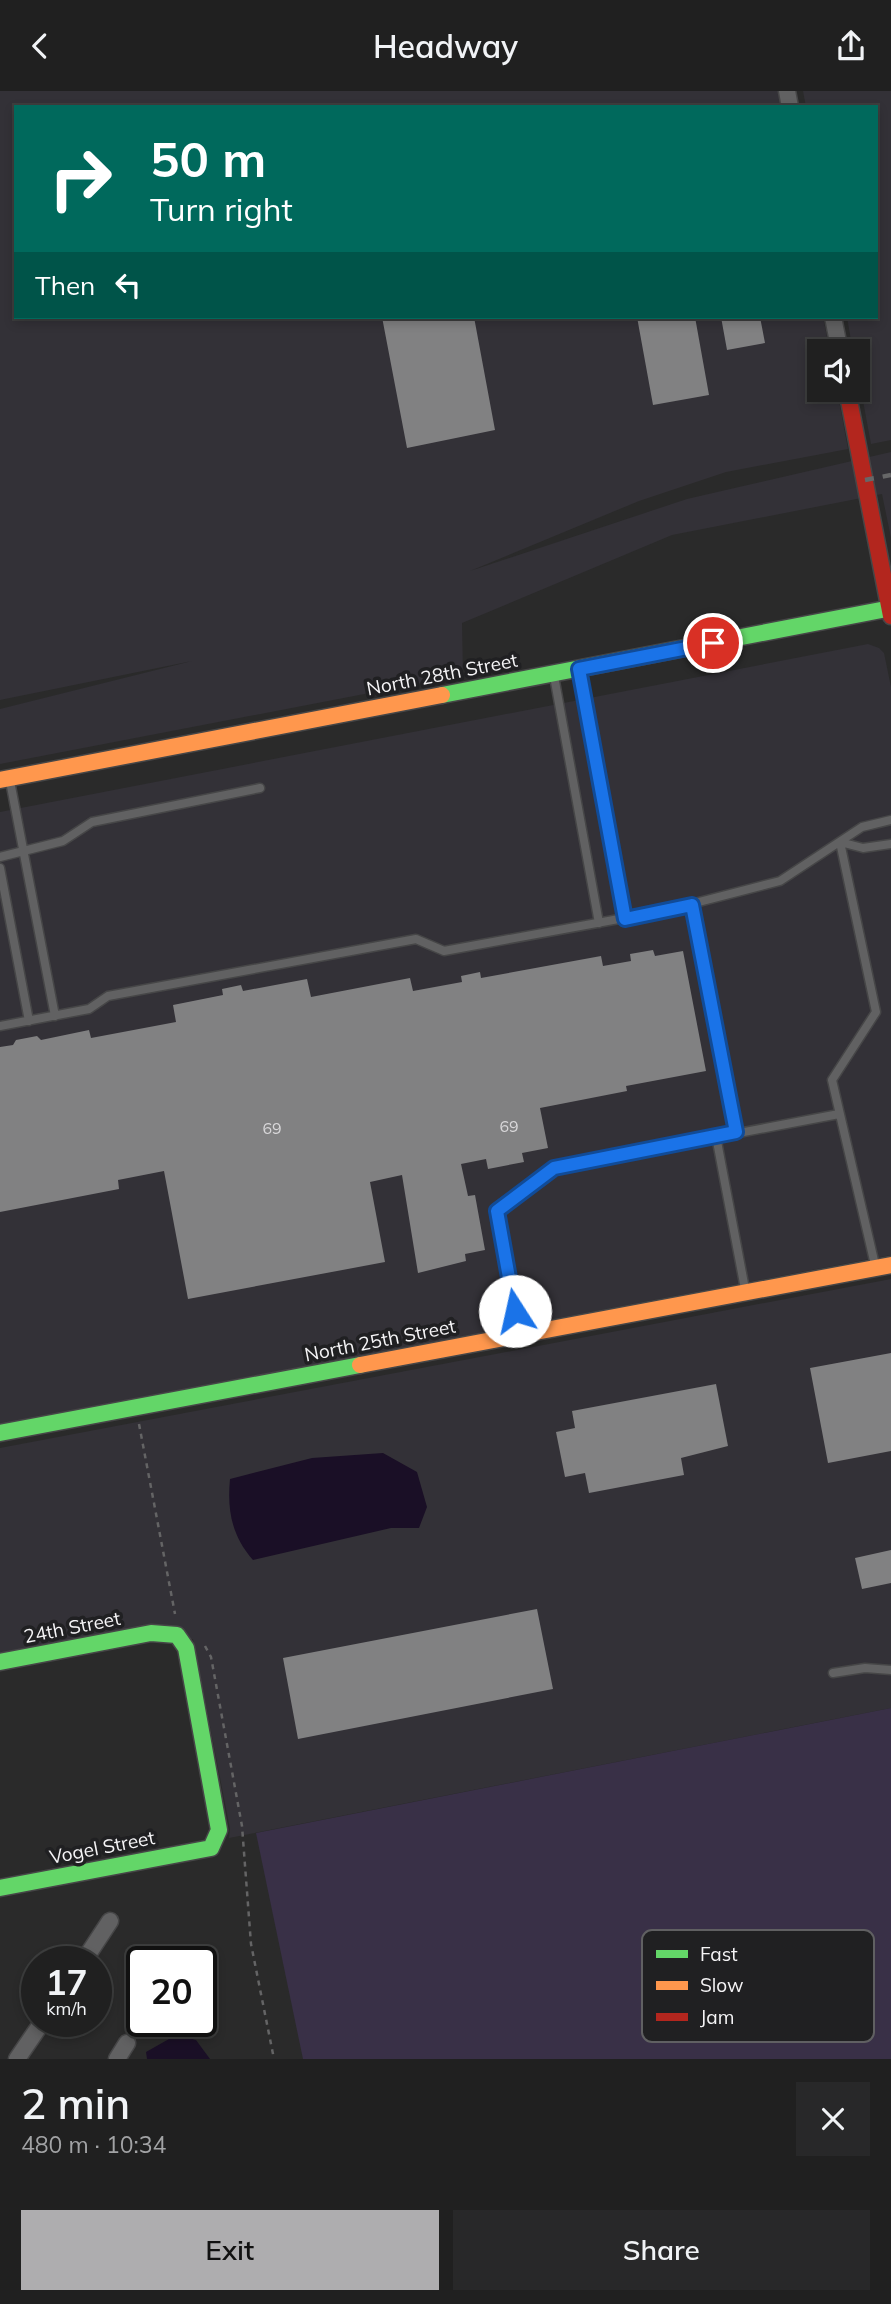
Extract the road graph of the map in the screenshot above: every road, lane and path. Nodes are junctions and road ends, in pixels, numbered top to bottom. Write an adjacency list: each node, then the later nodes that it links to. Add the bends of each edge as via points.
1 (833, 319): 2 (street)
2 (837, 339)
3 (850, 402): 4 (street)
4 (890, 611): 5 (street, North 28th Street)
5 (579, 669): 6 (street, North 28th Street); 16 (lane)
6 (553, 673): 7 (street, North 28th Street); 17 (lane)
7 (5, 779): 12 (lane)
8 (260, 788): 12 (lane, via 92,823 63,841)
9 (891, 820): 10 (lane, via 862,827)
10 (840, 842): 11 (lane, via 863,848); 15 (lane, via 780,881); 21 (lane, via 876,1012 832,1080)
11 (891, 844)
12 (24, 852): 13 (lane); 18 (lane)
13 (0, 857)
14 (0, 867): 19 (lane)
15 (692, 905): 16 (lane); 22 (lane)
16 (625, 919): 17 (lane)
17 (599, 923): 18 (lane, via 444,951 416,939 108,996 89,1009)
18 (55, 1016): 19 (lane)
19 (29, 1021): 20 (lane)
20 (0, 1026)
21 (839, 1114): 22 (lane); 24 (lane)
22 (736, 1132): 23 (lane)
23 (716, 1136): 25 (lane); 26 (lane, via 554,1168 497,1211)
24 (883, 1266): 25 (street, North 25th Street)
25 (745, 1292): 27 (street, North 25th Street)
26 (515, 1311)
27 (136, 1407): 28 (street, North 25th Street); 29 (path)
28 (0, 1433)
29 (175, 1618)
30 (0, 1662): 33 (street, 24th Street, via 151,1633 176,1633 187,1648 218,1819 219,1830)
31 (891, 1670): 32 (lane)
32 (833, 1673)
33 (211, 1848): 34 (street, Vogel Street)
34 (0, 1888)
35 (110, 1921): 36 (street)
36 (94, 1946)
37 (32, 2037): 39 (street)
38 (127, 2043): 40 (street)
39 (17, 2059)
40 (117, 2059)

